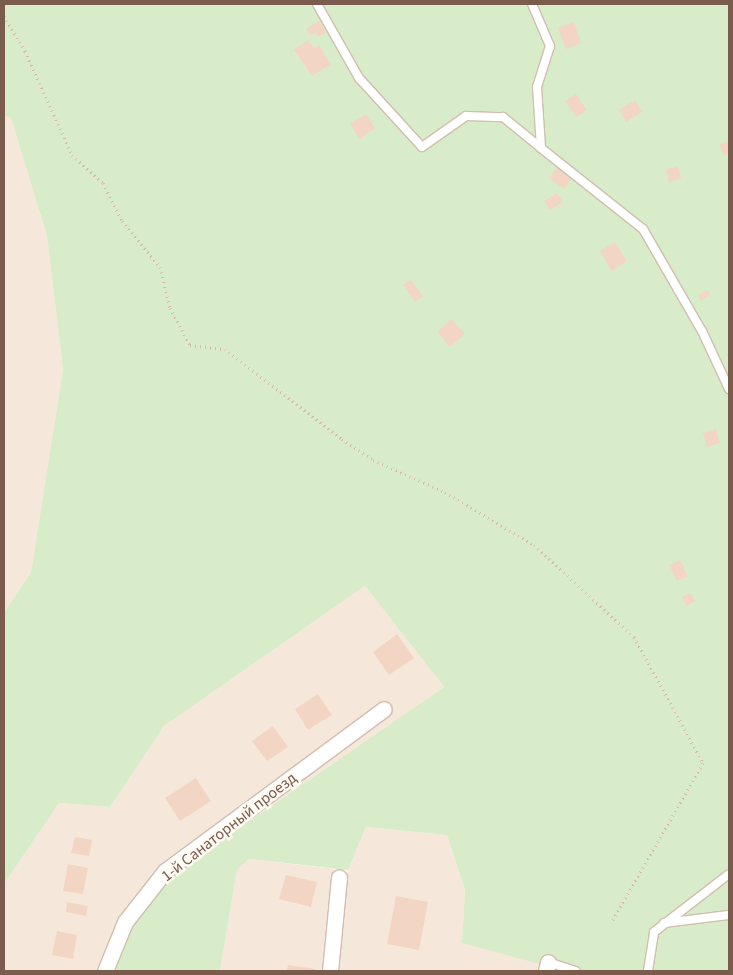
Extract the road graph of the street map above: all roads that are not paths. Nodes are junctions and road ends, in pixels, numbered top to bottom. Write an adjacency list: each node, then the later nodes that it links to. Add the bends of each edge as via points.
1 (317, 4): 3 (lane, via 359,78 422,147 466,116 503,117)
2 (532, 4): 3 (lane, via 550,46 538,87)
3 (541, 148): 4 (lane, via 643,229 702,331)
4 (729, 388)
5 (384, 709): 11 (street, 1-й Санаторный проезд, via 166,871 125,922)
6 (729, 874): 9 (lane)
7 (339, 877): 12 (street)
8 (729, 916): 9 (lane)
9 (662, 924): 14 (lane, via 654,932)
10 (547, 967): 13 (lane)
11 (105, 971)
12 (330, 971)
13 (576, 971)
14 (648, 971)

